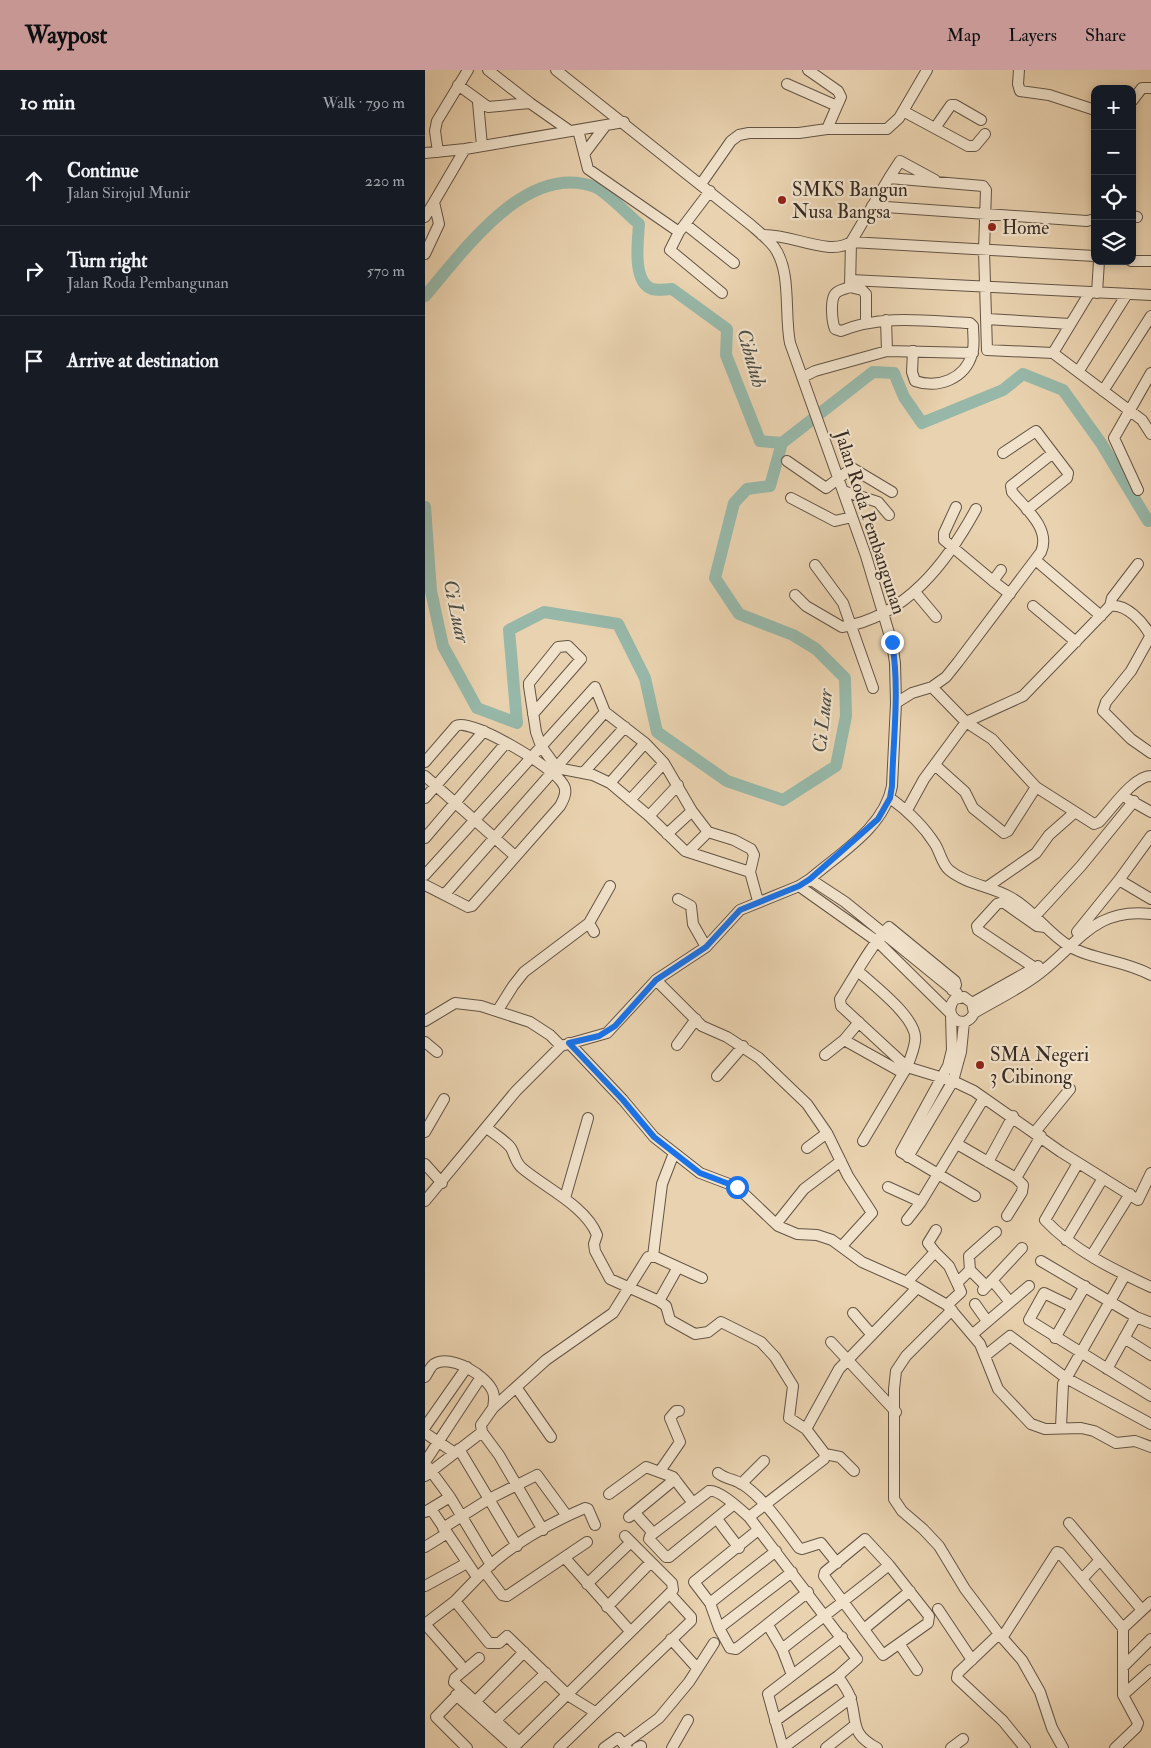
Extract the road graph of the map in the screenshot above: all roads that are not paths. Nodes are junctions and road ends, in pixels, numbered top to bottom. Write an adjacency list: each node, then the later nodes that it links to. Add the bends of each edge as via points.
1 (468, 70): 8 (street)
2 (489, 70): 12 (street)
3 (556, 70): 17 (street, Jalan Roda Pembangunan)
4 (808, 70): 13 (street, via 838,92 841,97)
5 (927, 70): 15 (street)
6 (1019, 70): 14 (street, via 1017,84 1020,90 1049,95)
7 (787, 84): 13 (street)
8 (458, 85): 11 (street); 25 (street, via 435,127)
9 (1151, 88): 10 (street, via 1142,88)
10 (1136, 96)
11 (478, 102): 12 (street, via 492,108); 23 (street)
12 (529, 103): 21 (street)
13 (837, 106): 20 (street)
14 (1091, 109)
15 (903, 111): 19 (street); 20 (street, via 887,129)
16 (981, 120): 19 (street, via 955,105)
17 (624, 122): 18 (street); 30 (street, Jalan Roda Pembangunan)
18 (606, 125): 21 (street); 27 (street)
19 (935, 128): 22 (street, via 972,147)
20 (827, 129): 30 (street, via 739,135 731,141)
21 (574, 131): 23 (street); 27 (street)
22 (985, 134)
23 (482, 146): 24 (street)
24 (465, 149): 25 (street); 32 (street)
25 (438, 152): 26 (street)
26 (425, 153)
27 (583, 154): 37 (street, via 588,169)
28 (889, 178): 29 (street); 29 (street, via 900,161); 33 (street)
29 (938, 182): 34 (street, via 985,187)
30 (701, 184): 31 (street, Jalan Roda Pembangunan)
31 (710, 191): 37 (street); 38 (street, Jalan Roda Pembangunan)
32 (434, 202): 35 (street); 41 (street, via 439,224)
33 (872, 206): 34 (street); 39 (street)
34 (985, 215): 36 (street); 40 (street)
35 (425, 218)
36 (1091, 220)
37 (682, 228): 48 (street); 52 (street, via 671,251)
38 (762, 235): 39 (street, via 782,235 818,246); 66 (street, Jalan Roda Pembangunan, via 773,246 784,268 788,334)
39 (850, 245): 40 (street); 50 (street)
40 (984, 252): 44 (street); 45 (street); 51 (street)
41 (425, 254)
42 (1151, 254): 43 (street)
43 (1136, 255)
44 (1091, 256)
45 (1091, 260)
46 (1136, 261): 47 (street)
47 (1151, 261)
48 (733, 263)
49 (1098, 265): 53 (street)
50 (850, 283): 51 (street); 59 (street, via 866,294); 59 (street, via 834,295 834,327 841,331)
51 (985, 287): 53 (street); 57 (street)
52 (722, 293)
53 (1093, 293): 54 (street); 60 (street)
54 (1127, 294): 55 (street); 65 (street)
55 (1151, 295)
56 (1151, 316): 68 (street)
57 (987, 319): 60 (street); 64 (street, via 987,350)
58 (886, 320): 59 (street); 61 (street); 63 (street, via 970,323 973,326)
59 (866, 322)
60 (1070, 324): 64 (street)
61 (887, 351): 62 (street); 66 (street)
62 (913, 351): 63 (street); 63 (street, via 913,379 921,383 949,381 961,373)
63 (973, 353)
64 (1053, 353): 65 (street)
65 (1078, 372): 68 (street)
66 (803, 377): 74 (street, Jalan Roda Pembangunan)
67 (1149, 380): 69 (street)
68 (1103, 391): 69 (street)
69 (1129, 410): 70 (street, via 1142,420); 75 (street, via 1114,438)
70 (1151, 434)
71 (1003, 453): 72 (street, via 1035,431)
72 (1053, 453): 81 (street, via 1068,476); 81 (street, via 1012,484 1012,492)
73 (787, 461): 74 (street, via 826,488)
74 (839, 480): 76 (street, Jalan Roda Pembangunan); 77 (street, via 854,468)
75 (1138, 490)
76 (843, 491): 82 (street, via 878,502); 83 (street, Jalan Roda Pembangunan)
77 (892, 492)
78 (791, 498): 83 (street, via 835,521)
79 (956, 508): 84 (street, via 943,536)
80 (976, 509): 84 (street)
81 (1027, 510): 91 (street, via 1043,533 1043,547)
82 (889, 516)
83 (852, 517): 95 (street, Jalan Roda Pembangunan)
84 (953, 546): 89 (street); 90 (street)
85 (1039, 564): 96 (street)
86 (1138, 564): 94 (street, via 1112,598)
87 (815, 565): 98 (street, via 841,599)
88 (1001, 570): 89 (street)
89 (993, 581): 91 (street)
90 (915, 592): 95 (street); 97 (street)
91 (1010, 594): 101 (street, via 946,676)
92 (795, 595): 98 (street, via 805,606 837,626)
93 (1033, 606): 100 (street)
94 (1110, 606): 96 (street); 99 (street, via 1122,608 1140,620)
95 (884, 614): 98 (street); 103 (street, Jalan Roda Pembangunan, via 895,663)
96 (1101, 616): 100 (street)
97 (936, 617)
98 (852, 626): 102 (street)
99 (1151, 635): 112 (street, via 1103,711 1131,739)
100 (1076, 642): 106 (street, via 1023,696)
101 (932, 687): 103 (street, via 912,693); 106 (street)
102 (873, 688)
103 (896, 703): 126 (street, Jalan Roda Pembangunan)
104 (605, 712): 107 (street); 111 (street, via 595,687); 117 (street)
105 (533, 714): 105 (street, via 581,659 568,646 559,647 530,681); 111 (street)
106 (966, 722): 116 (street); 124 (street, via 992,739)
107 (625, 727): 110 (street); 118 (street)
108 (484, 731): 109 (street); 114 (street, via 459,724); 122 (street)
109 (506, 743): 113 (street); 128 (street)
110 (645, 743): 115 (street); 121 (street)
111 (541, 746): 113 (street); 117 (street)
112 (1151, 753)
113 (531, 757): 117 (street); 134 (street)
114 (425, 762)
115 (664, 763): 123 (street); 127 (street)
116 (935, 765): 124 (street, via 965,792 973,808 1004,833); 129 (street)
117 (555, 771): 118 (street); 138 (street); 141 (street, via 565,789 563,800)
118 (584, 772): 121 (street)
119 (1150, 774): 132 (street, via 1127,790 1097,824)
120 (425, 776): 122 (street)
121 (610, 783): 127 (street)
122 (437, 785): 125 (street); 128 (street)
123 (678, 785): 130 (street); 133 (street)
124 (1036, 787): 132 (street)
125 (425, 798)
126 (890, 798): 129 (street); 144 (street, Jalan Roda Pembangunan, via 878,819)
127 (630, 800): 133 (street)
128 (455, 803): 134 (street); 139 (street)
129 (907, 810): 149 (street, via 934,843 947,868 964,880)
130 (692, 811): 135 (street); 136 (street)
131 (1151, 812): 155 (street, via 1131,800 1081,866)
132 (1074, 813): 149 (street, via 1049,835 1036,853)
133 (649, 816): 136 (street)
134 (475, 820): 138 (street); 143 (street)
135 (708, 832): 140 (street); 142 (street, via 751,849 754,856)
136 (667, 834): 140 (street)
137 (1151, 836): 145 (street)
138 (494, 837): 141 (street); 150 (street)
139 (425, 838)
140 (688, 852): 142 (street)
141 (515, 856): 150 (street, via 472,906)
142 (750, 872): 153 (street)
143 (425, 875)
144 (810, 879): 148 (street, Jalan Roda Pembangunan); 157 (street, via 845,902)
145 (1119, 880): 152 (street); 158 (street, via 1077,932)
146 (425, 885): 150 (street)
147 (610, 886): 167 (street, via 591,927 524,972)
148 (799, 886): 153 (street, Jalan Roda Pembangunan); 157 (street)
149 (987, 888): 155 (street, via 1016,900)
150 (445, 894)
151 (678, 899): 159 (street, via 691,906 693,924)
152 (1151, 899)
153 (758, 901): 159 (street, Jalan Roda Pembangunan, via 735,914)
154 (1151, 914): 158 (street, via 1111,917 1091,926)
155 (1036, 915): 156 (street)
156 (1046, 927): 158 (street); 161 (street, via 1037,926 1003,902 997,904 977,926 978,930)
157 (881, 938): 162 (street); 166 (street); 168 (street)
158 (1072, 943): 160 (street); 163 (street, via 1081,952 1132,965)
159 (706, 947): 164 (street, Jalan Roda Pembangunan)
160 (1057, 957): 161 (street); 165 (street, via 1038,975)
161 (1035, 968): 165 (street)
162 (858, 971): 170 (street, via 839,1002); 181 (street, via 903,1013 914,1031 915,1041)
163 (1151, 975)
164 (656, 980): 169 (street); 175 (street, Jalan Roda Pembangunan, via 607,1032)
165 (992, 998): 166 (street)
166 (970, 1004): 168 (street, via 953,1002); 171 (street, via 971,1019)
167 (498, 1010): 172 (street, via 455,1003); 175 (street, via 531,1022)
168 (950, 1014): 171 (street, via 956,1021); 178 (street)
169 (696, 1019): 176 (street); 177 (street, via 702,1026)
170 (859, 1022): 173 (street); 181 (street)
171 (965, 1022): 178 (street)
172 (426, 1023)
173 (844, 1040): 180 (street); 181 (street)
174 (425, 1042): 179 (street)
175 (565, 1045): 190 (street, Jalan Roda Pembangunan, via 515,1091); 196 (street)
176 (677, 1045)
177 (743, 1046): 182 (street); 191 (street, via 775,1071 807,1104)
178 (957, 1051): 183 (street)
179 (437, 1052)
180 (825, 1055)
181 (905, 1070): 183 (street); 193 (street)
182 (717, 1076)
183 (948, 1080): 185 (street, via 974,1090); 202 (street, via 901,1150 901,1153)
184 (1070, 1089): 192 (street)
185 (984, 1098): 187 (street); 194 (street)
186 (444, 1099): 189 (street)
187 (1013, 1116): 192 (street); 198 (street)
188 (588, 1118): 209 (street)
189 (426, 1126)
190 (487, 1128): 205 (street, Jalan Roda Pembangunan); 209 (street, via 511,1148 521,1168)
191 (827, 1133): 195 (street); 197 (street)
192 (1038, 1134): 199 (street); 203 (street)
193 (863, 1141)
194 (957, 1144): 198 (street); 202 (street)
195 (807, 1148)
196 (674, 1154): 214 (street, via 700,1173 737,1187); 222 (street, via 662,1184)
197 (841, 1161): 214 (street, via 804,1189); 218 (street, via 872,1214)
198 (988, 1162): 203 (street)
199 (1078, 1163): 204 (street); 217 (street, via 1045,1218)
200 (425, 1164): 205 (street)
201 (1151, 1173): 207 (street, via 1138,1200)
202 (939, 1175): 208 (street); 211 (street)
203 (1016, 1178): 212 (street, via 1023,1188)
204 (1103, 1178): 207 (street); 217 (street)
205 (442, 1183): 210 (street, Jalan Roda Pembangunan)
206 (888, 1187): 211 (street)
207 (1130, 1194): 221 (street)
208 (975, 1196)
209 (565, 1198): 234 (street, via 596,1232 595,1251 608,1276)
210 (425, 1201)
211 (921, 1202): 213 (street)
212 (1007, 1216)
213 (907, 1220)
214 (776, 1224): 218 (street, via 797,1234 824,1236)
215 (936, 1230): 220 (street, via 928,1244)
216 (996, 1232): 225 (street, via 969,1256)
217 (1066, 1240): 221 (street)
218 (842, 1246): 228 (street, via 862,1262)
219 (1022, 1248): 230 (street)
220 (935, 1252): 228 (street); 229 (street, via 949,1266)
221 (1092, 1255): 226 (street)
222 (653, 1256): 224 (street); 234 (street, via 648,1257)
223 (1041, 1260): 232 (street)
224 (678, 1267): 227 (street); 236 (street)
225 (970, 1270): 229 (street); 230 (street)
226 (1125, 1275): 233 (street); 237 (street)
227 (702, 1278)
228 (907, 1282): 235 (street)
229 (957, 1283): 241 (street, via 961,1292)
230 (987, 1286): 238 (street)
231 (1029, 1286): 238 (street)
232 (1085, 1286): 237 (street); 240 (street)
233 (1151, 1287)
234 (628, 1288): 236 (street); 260 (street, via 608,1317 562,1347)
235 (917, 1288): 241 (street); 247 (street)
236 (659, 1301): 268 (street, via 666,1306 671,1320 695,1334 708,1332 721,1322 761,1342 791,1381 789,1418)
237 (1111, 1301): 243 (street); 251 (street)
238 (1010, 1302): 244 (street)
239 (975, 1304): 244 (street)
240 (1073, 1306): 248 (street); 248 (street, via 1046,1293 1038,1303 1029,1321)
241 (949, 1308): 246 (street); 264 (street, via 899,1366 894,1389)
242 (853, 1313): 247 (street)
243 (1136, 1316): 245 (street); 249 (street)
244 (987, 1321): 246 (street)
245 (1151, 1323)
246 (973, 1334): 253 (street)
247 (872, 1335): 254 (street)
248 (1055, 1338): 251 (street)
249 (1124, 1338): 252 (street); 256 (street)
250 (831, 1342): 254 (street)
251 (1081, 1353): 256 (street); 259 (street)
252 (1151, 1355)
253 (985, 1356): 259 (street, via 1010,1336); 267 (street, via 998,1389 1024,1418 1039,1428)
254 (848, 1360): 264 (street); 268 (street, via 833,1377)
255 (467, 1367): 257 (street, via 438,1363); 258 (street); 266 (street)
256 (1107, 1369): 261 (street)
257 (425, 1377)
258 (481, 1377): 263 (street, via 494,1394); 272 (street)
259 (1067, 1378): 265 (street); 267 (street, via 1062,1389)
260 (517, 1387): 263 (street); 271 (street)
261 (1151, 1396)
262 (680, 1407): 278 (street, via 679,1445)
263 (493, 1408): 269 (street, via 482,1422)
264 (895, 1412): 333 (street, via 894,1499 897,1506 939,1546 965,1589)
265 (1151, 1424)
266 (425, 1427)
267 (1061, 1427): 273 (street, via 1089,1430 1116,1443 1135,1441)
268 (806, 1429): 275 (street)
269 (482, 1432): 274 (street); 284 (street)
270 (425, 1433): 272 (street)
271 (551, 1437)
272 (439, 1442): 274 (street); 277 (street)
273 (1151, 1447)
274 (457, 1451): 281 (street); 287 (street)
275 (825, 1454): 279 (street, via 840,1457); 291 (street, via 824,1460)
276 (763, 1461): 283 (street)
277 (425, 1462): 281 (street)
278 (662, 1468): 282 (street); 285 (street, via 644,1466)
279 (855, 1471)
280 (718, 1473): 283 (street)
281 (429, 1474): 286 (street)
282 (675, 1479): 288 (street); 300 (street, via 632,1515)
283 (741, 1484): 291 (street)
284 (515, 1485): 287 (street); 292 (street, via 539,1476); 297 (street)
285 (609, 1494)
286 (450, 1497): 290 (street); 293 (street)
287 (489, 1499): 293 (street); 302 (street)
288 (693, 1503): 289 (street, via 712,1490); 300 (street)
289 (734, 1504): 291 (street); 294 (street)
290 (428, 1511): 299 (street)
291 (758, 1511): 298 (street); 310 (street, via 799,1548 821,1543)
292 (567, 1516): 296 (street, via 587,1508); 297 (street)
293 (462, 1517): 299 (street); 312 (street)
294 (717, 1519): 300 (street, via 669,1557 650,1540); 304 (street)
295 (1069, 1523): 307 (street)
296 (595, 1525)
297 (543, 1530): 302 (street)
298 (758, 1530): 304 (street); 305 (street)
299 (445, 1531): 303 (street); 309 (street)
300 (653, 1533)
301 (587, 1542): 306 (street)
302 (517, 1546): 312 (street)
303 (425, 1547)
304 (739, 1548): 322 (street, via 694,1582)
305 (776, 1551): 313 (street); 322 (street)
306 (565, 1558): 312 (street, via 507,1596 502,1595); 315 (street)
307 (1099, 1561): 314 (street); 326 (street)
308 (651, 1562): 315 (street, via 628,1539); 319 (street, via 674,1585); 323 (street)
309 (467, 1563): 312 (street); 316 (street)
310 (837, 1563): 311 (street, via 865,1539); 324 (street, via 824,1576)
311 (889, 1565): 317 (street); 324 (street)
312 (484, 1571): 320 (street)
313 (792, 1572): 318 (street); 329 (street)
314 (1082, 1579): 330 (street); 333 (street, via 1060,1553 1055,1553)
315 (587, 1584): 323 (street)
316 (425, 1586)
317 (910, 1591): 331 (street); 338 (street, via 930,1619)
318 (809, 1592): 324 (street); 328 (street)
319 (670, 1594): 332 (street); 336 (street, via 692,1619)
320 (455, 1601): 327 (street); 340 (street, via 489,1642 499,1643 507,1636)
321 (1151, 1602): 326 (street)
322 (710, 1604): 329 (street)
323 (607, 1607): 332 (street)
324 (833, 1608): 331 (street); 334 (street); 339 (street)
325 (938, 1610): 342 (street)
326 (1142, 1610): 330 (street)
327 (426, 1621): 343 (street)
328 (768, 1624): 329 (street, via 734,1650); 339 (street)
329 (719, 1628)
330 (1123, 1628): 344 (street)
331 (864, 1630): 338 (street, via 883,1655)
332 (630, 1631): 353 (street)
333 (1000, 1636): 342 (street); 373 (street, via 1034,1678 1052,1728)
334 (842, 1637): 349 (street); 350 (street, via 857,1659)
335 (1151, 1638): 344 (street)
336 (671, 1639): 345 (street); 356 (street)
337 (714, 1642): 345 (street)
338 (899, 1645): 346 (street)
339 (782, 1648): 349 (street)
340 (524, 1652): 348 (street); 355 (street)
341 (479, 1658): 351 (street, via 454,1679)
342 (972, 1660): 372 (street, via 957,1678 1003,1720)
343 (460, 1664)
344 (1123, 1667): 352 (street)
345 (697, 1668): 363 (street, via 659,1718)
346 (917, 1670)
347 (1151, 1670): 352 (street)
348 (546, 1674): 353 (street); 357 (street)
349 (792, 1675): 359 (street, via 768,1694)
350 (838, 1676): 354 (street); 359 (street)
351 (459, 1692): 355 (street); 362 (street); 365 (street, via 436,1717)
352 (1123, 1695): 374 (street, via 1138,1725)
353 (569, 1696): 356 (street); 362 (street)
354 (851, 1698): 360 (street); 369 (street)
355 (475, 1702): 357 (street)
356 (595, 1712): 366 (street)
357 (496, 1720): 362 (street)
358 (688, 1720): 368 (street)
359 (775, 1721): 369 (street)
360 (855, 1726): 364 (street); 370 (street)
361 (963, 1739): 371 (street)
362 (515, 1746)
363 (625, 1746): 367 (street, via 617,1738)
364 (872, 1747)
365 (467, 1748)
366 (559, 1748)
367 (605, 1748)
368 (672, 1748)
369 (783, 1748)
370 (827, 1748)
371 (951, 1748)
372 (1025, 1748)
373 (1063, 1748)
374 (1115, 1748)

